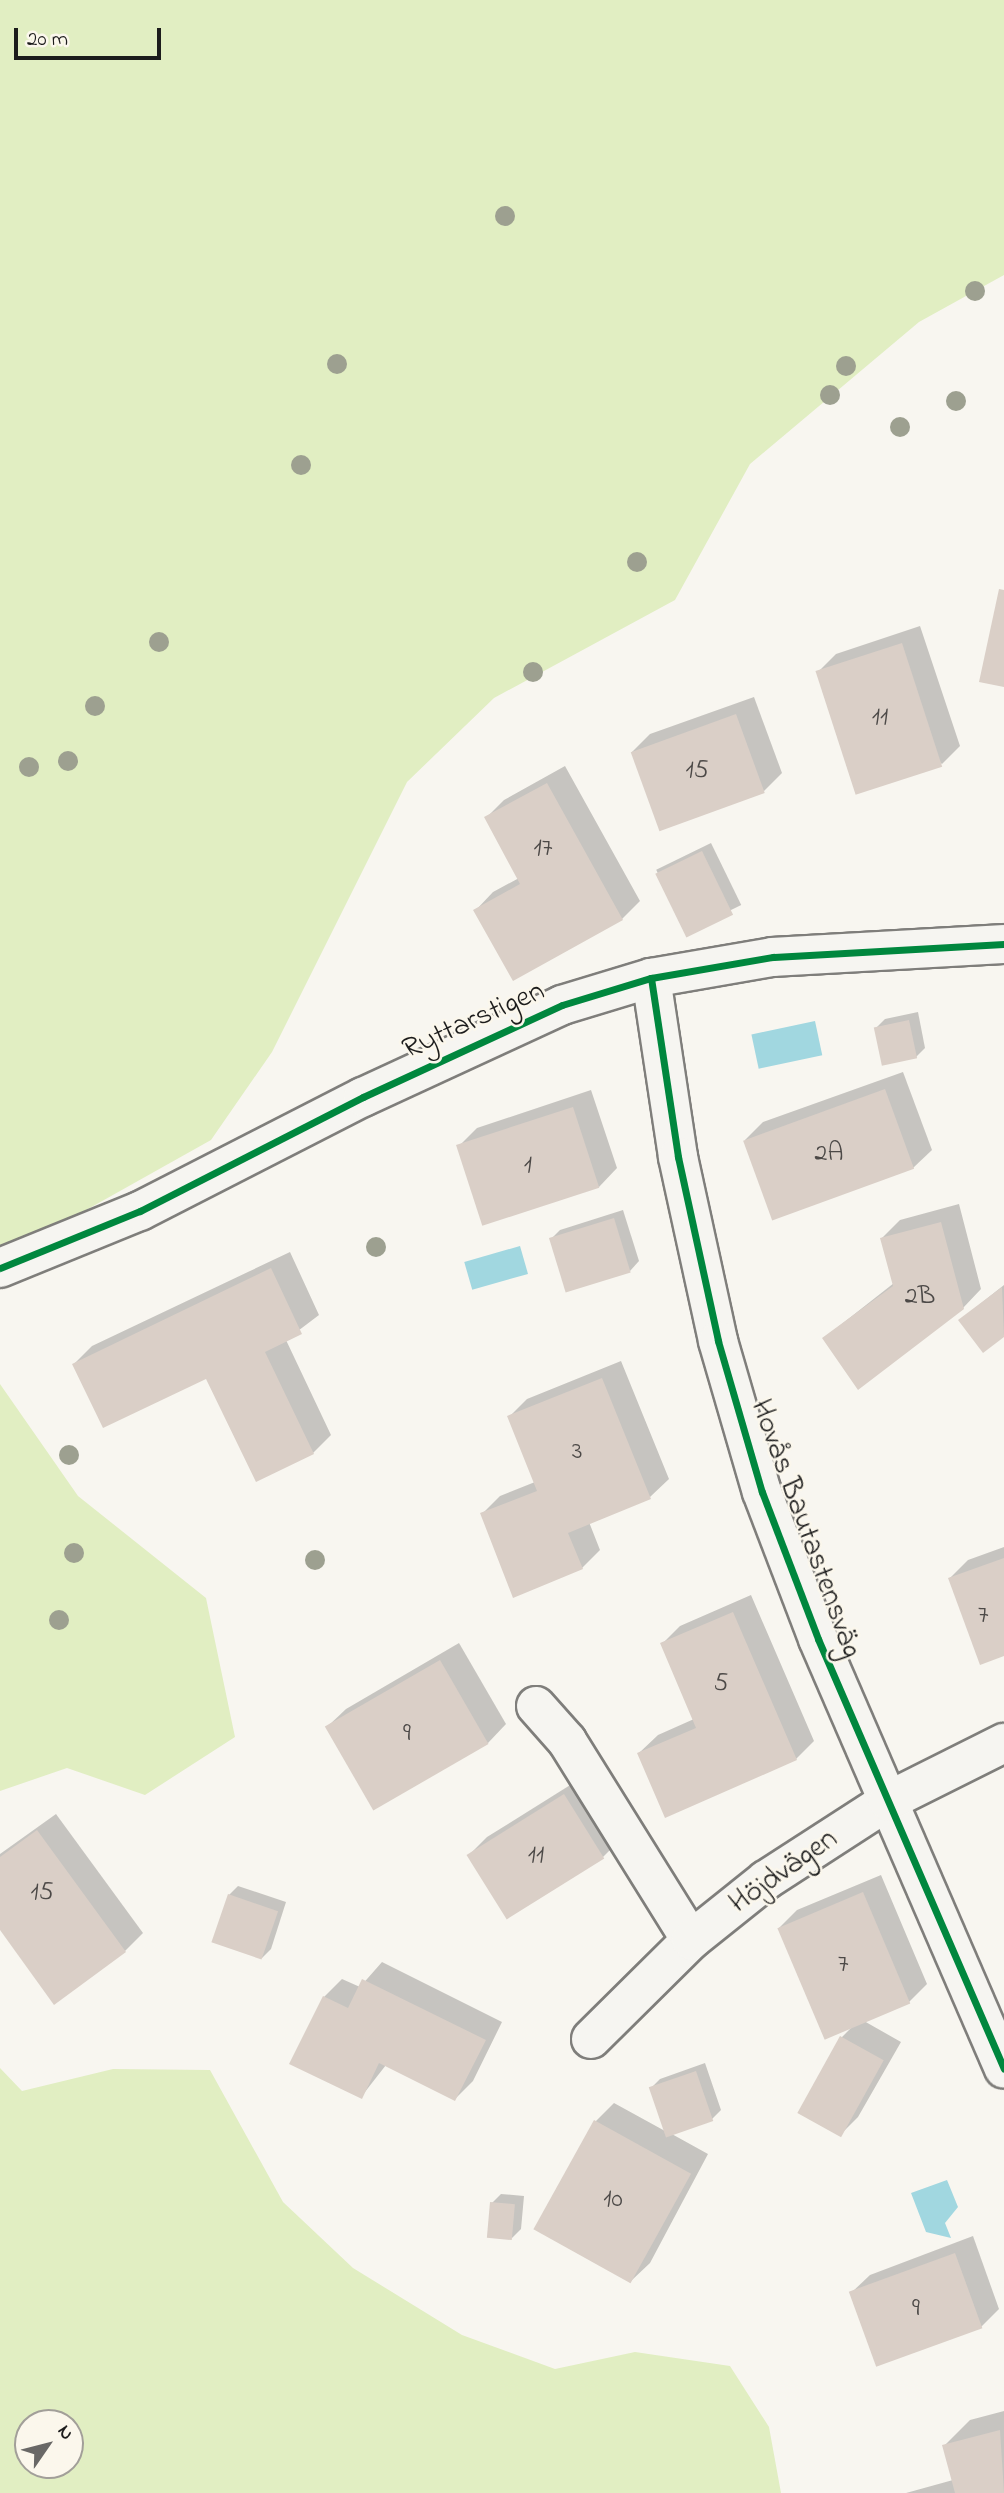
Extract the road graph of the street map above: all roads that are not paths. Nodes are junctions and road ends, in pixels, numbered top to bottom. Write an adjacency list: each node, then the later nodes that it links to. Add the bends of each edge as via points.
1 (1004, 944): 2 (street, Ryttarstigen, via 773,957)
2 (652, 978): 3 (street, Ryttarstigen, via 562,1005 363,1097 140,1212); 6 (street, Hovås Bautastensväg, via 678,1157 722,1353 762,1492 817,1639)
3 (0, 1268)
4 (536, 1706): 7 (street, via 567,1741)
5 (1004, 1743): 6 (street, Höjdvägen)
6 (888, 1801): 7 (street, Höjdvägen, via 766,1880); 9 (street, Hovås Bautastensväg)
7 (691, 1940): 8 (street, Höjdvägen)
8 (591, 2039)
9 (1004, 2067)

